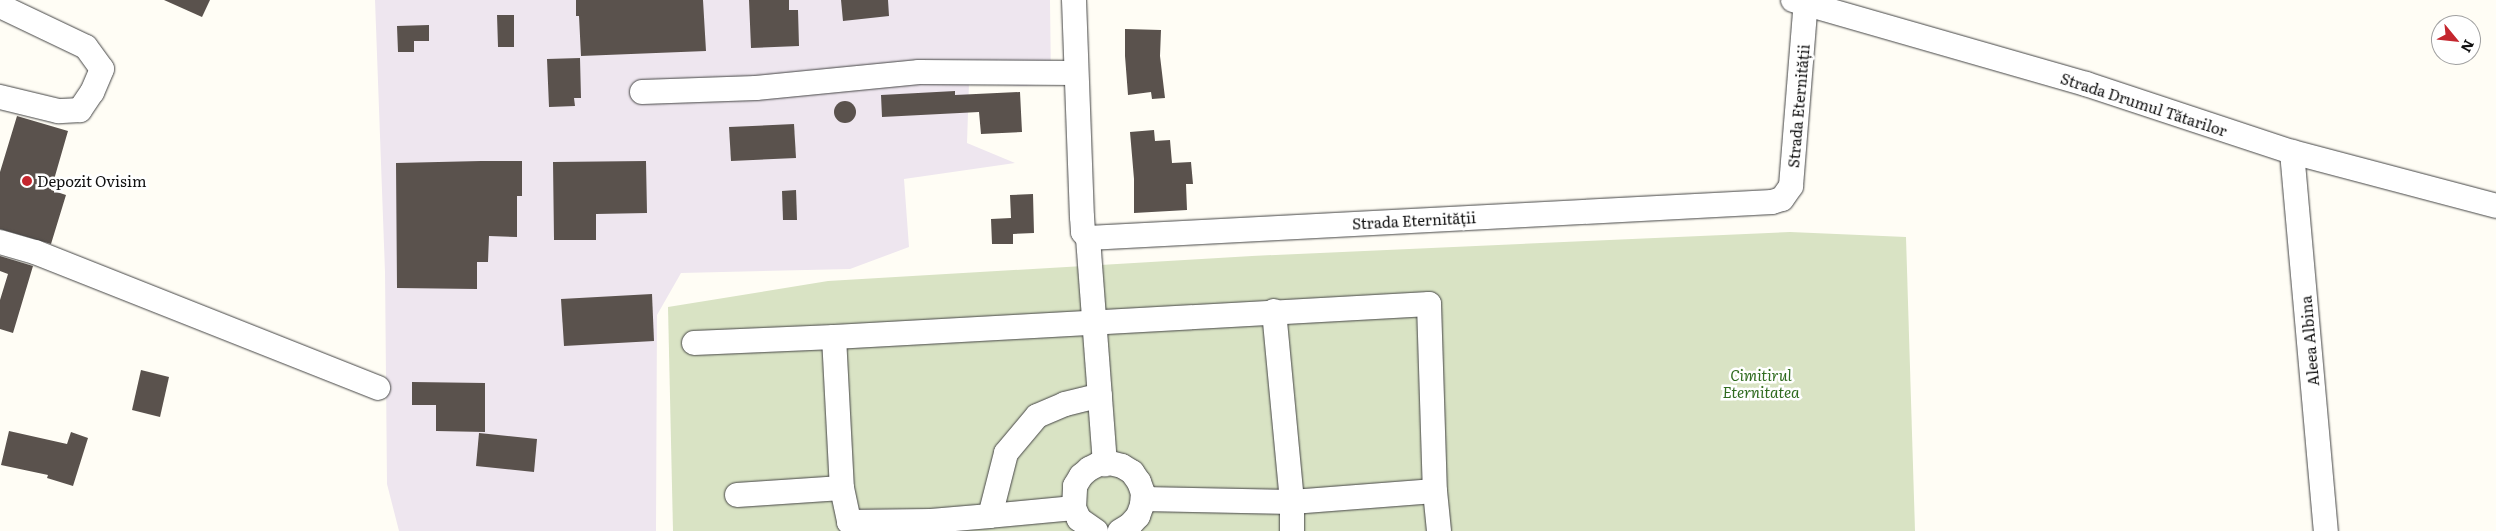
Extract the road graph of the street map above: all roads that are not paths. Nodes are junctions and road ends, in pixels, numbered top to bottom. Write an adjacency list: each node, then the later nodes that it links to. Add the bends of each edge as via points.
1 (1074, 0): 4 (street)
2 (1802, 1): 7 (street, Strada Drumul Tătarilor, via 2086,84); 9 (street, Strada Eternității, via 1791,186 1782,198 1772,202)
3 (0, 6): 6 (street, via 86,48 102,69 80,110 58,111)
4 (1076, 73): 5 (street, via 919,72 756,88); 9 (street, via 1083,232)
5 (642, 92)
6 (0, 97)
7 (2292, 152): 8 (street, Strada Drumul Tătarilor); 30 (street, Aleea Albina)
8 (2496, 206)
9 (1088, 238): 12 (street)
10 (0, 242): 15 (street, via 35,252)
11 (1274, 311): 12 (street); 19 (street, via 1429,304); 22 (street)
12 (1095, 324): 13 (street); 16 (street)
13 (834, 338): 14 (street); 18 (street)
14 (694, 343)
15 (378, 388)
16 (1100, 395): 17 (street); 24 (street, via 1036,416 1006,453)
17 (1105, 464): 21 (street, via 1122,466 1132,472 1140,482); 23 (street, via 1089,469 1081,476 1075,486)
18 (842, 488): 20 (street); 25 (street, via 849,522)
19 (1435, 491): 22 (street); 29 (street)
20 (737, 495)
21 (1143, 499): 22 (street); 27 (street, via 1138,516)
22 (1292, 502): 28 (street)
23 (1074, 508): 24 (street); 26 (street, via 1080,519)
24 (990, 516): 25 (street)
25 (931, 526)
26 (1096, 531)
27 (1120, 531)
28 (1292, 531)
29 (1439, 531)
30 (2326, 531)

